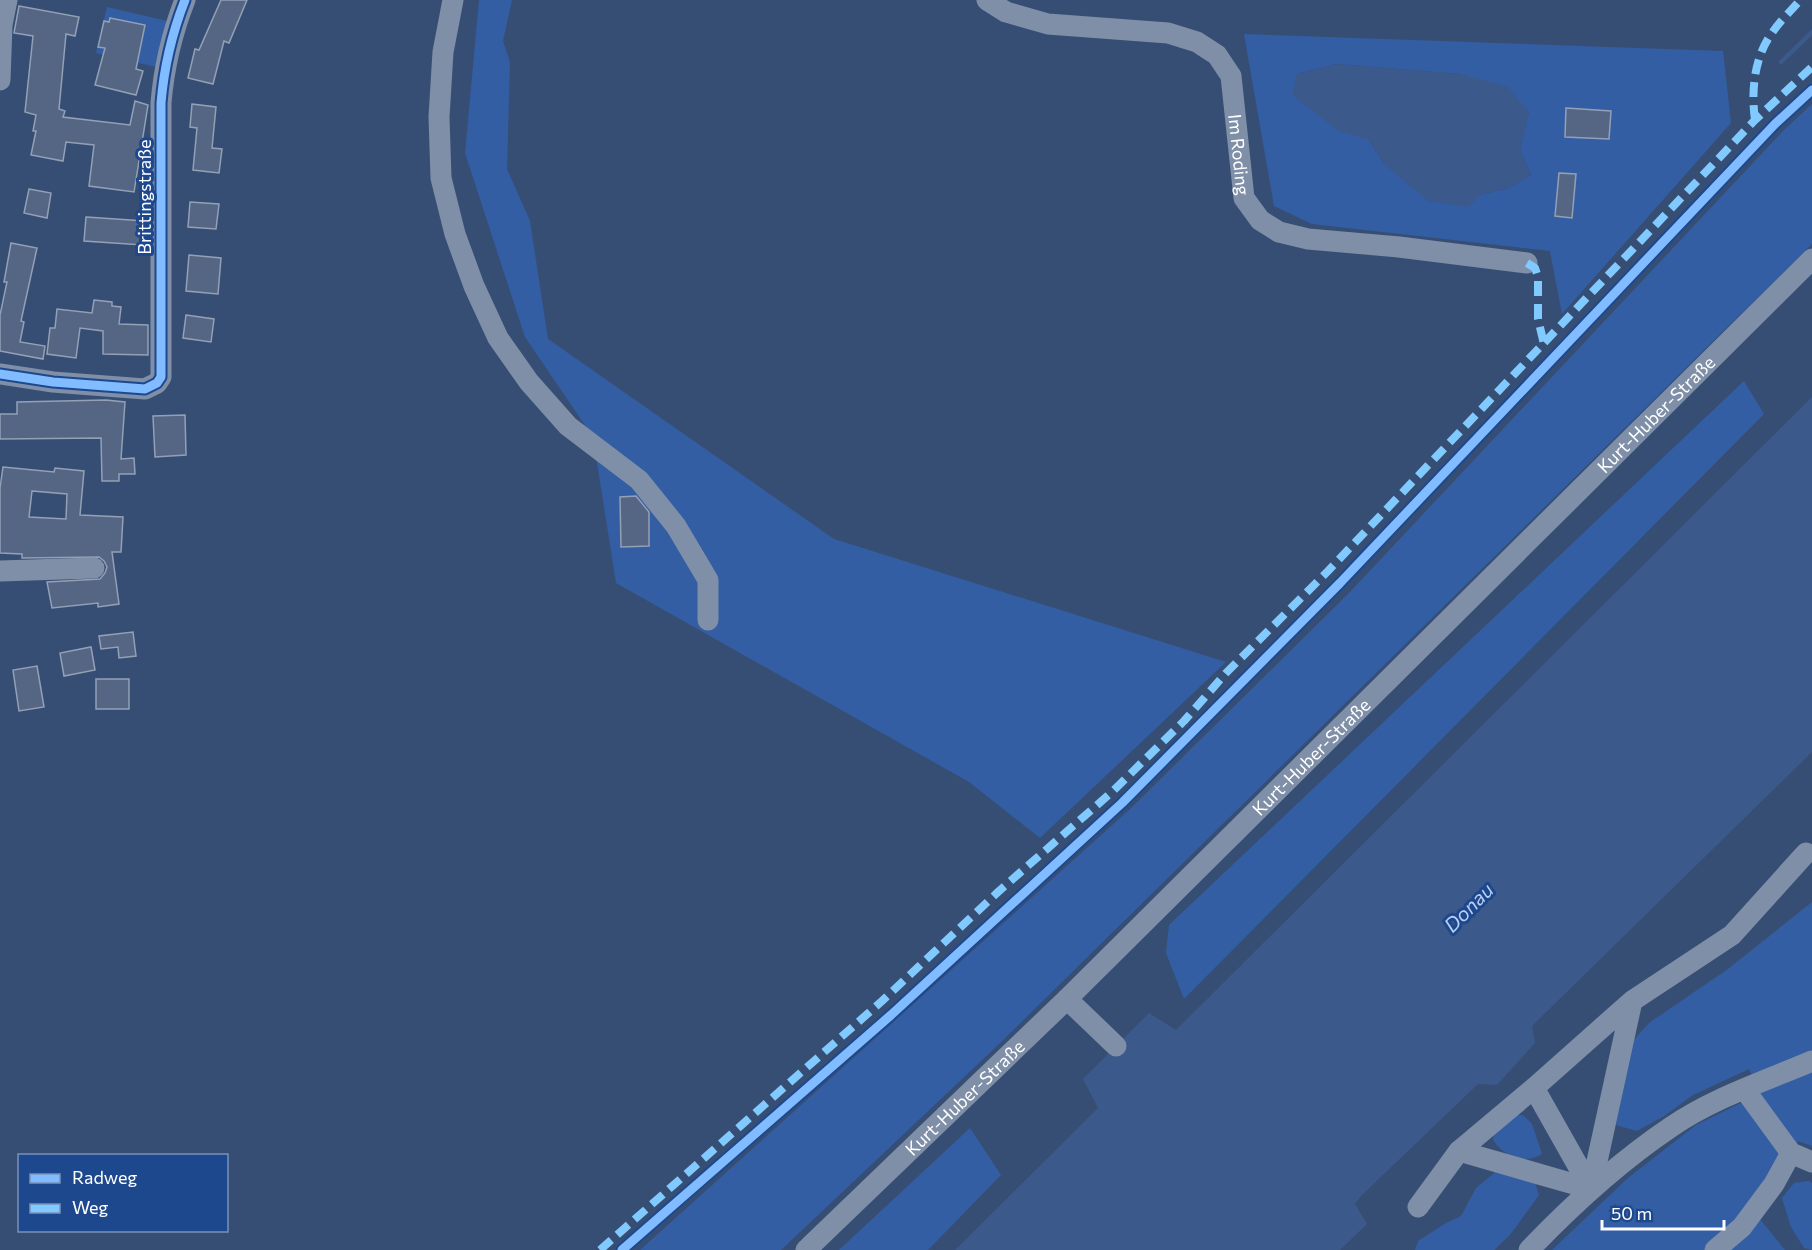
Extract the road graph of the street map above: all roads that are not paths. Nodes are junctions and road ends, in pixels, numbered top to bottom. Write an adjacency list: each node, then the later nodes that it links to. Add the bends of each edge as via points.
1 (7, 0): 5 (street)
2 (185, 0): 8 (street, Brittingstraße, via 169,50 160,103 158,383 145,389)
3 (453, 0): 11 (street, via 443,52 438,117 441,178 474,286 498,338 529,382 568,426 639,480 676,526 708,580)
4 (987, 0): 6 (street, Im Roding, via 1006,12 1048,24 1168,33 1197,42 1217,55 1231,76 1244,198 1260,220 1279,232 1308,239)
5 (0, 80)
6 (1527, 263)
7 (1810, 266): 13 (street, Kurt-Huber-Straße)
8 (0, 374)
9 (94, 568): 10 (street)
10 (0, 571)
11 (708, 620)
12 (1806, 853): 14 (street, via 1732,935)
13 (1067, 999): 15 (street); 24 (street, Kurt-Huber-Straße)
14 (1632, 1000): 17 (street); 22 (street)
15 (1116, 1046)
16 (1812, 1061): 18 (street)
17 (1534, 1088): 19 (street); 22 (street)
18 (1744, 1090): 20 (street); 22 (street, via 1671,1127)
19 (1459, 1151): 22 (street); 23 (street)
20 (1791, 1153): 21 (street); 26 (street, via 1742,1227)
21 (1812, 1162)
22 (1591, 1189): 25 (street)
23 (1418, 1207)
24 (806, 1250)
25 (1529, 1250)
26 (1715, 1250)

